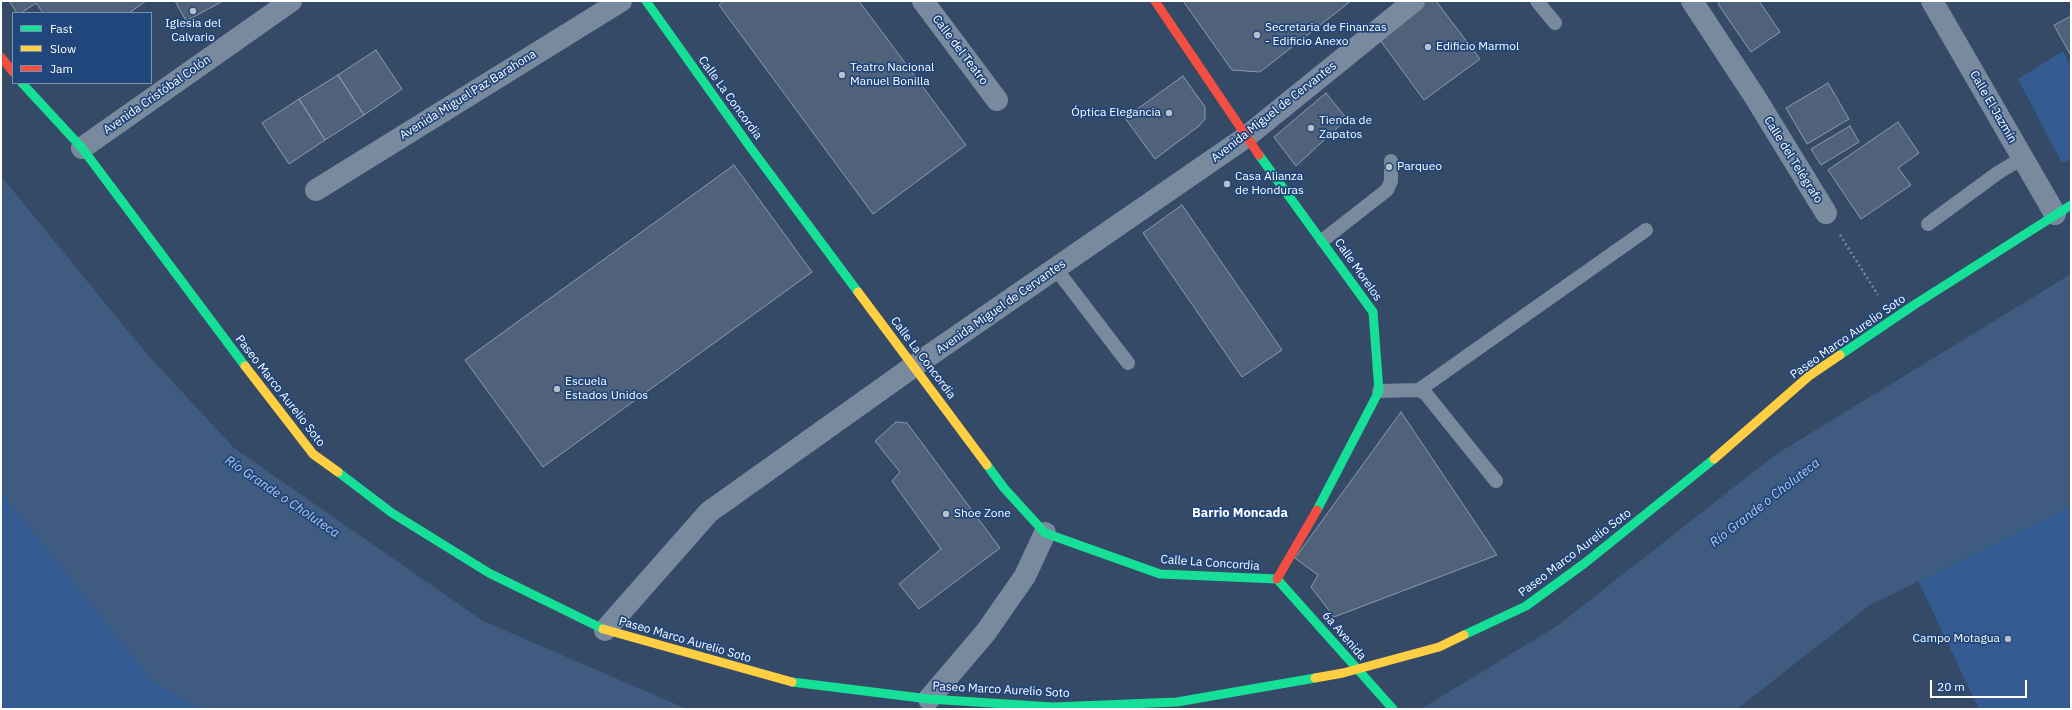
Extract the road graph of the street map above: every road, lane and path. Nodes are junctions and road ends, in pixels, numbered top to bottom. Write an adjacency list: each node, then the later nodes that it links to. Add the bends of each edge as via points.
1 (291, 1): 16 (street, Avenida Cristóbal Colón)
2 (621, 1): 19 (street, Avenida Miguel Paz Barahona)
3 (646, 1): 28 (street, Calle La Concordia, via 750,147)
4 (923, 1): 14 (street, Calle del Teatro)
5 (1155, 1): 15 (street, Calle Morelos)
6 (1414, 1): 15 (street, Avenida Miguel de Cervantes)
7 (1537, 1): 10 (lane)
8 (1692, 1): 21 (street, Calle del Telégrafo)
9 (1932, 1): 17 (street, Calle El Jazmín)
10 (1555, 23)
11 (1, 57): 12 (street)
12 (12, 71)
13 (23, 84): 16 (street, Paseo Marco Aurelio Soto)
14 (997, 100)
15 (1246, 137): 24 (street, Calle Morelos); 25 (street, Avenida Miguel de Cervantes)
16 (82, 148): 34 (street, Paseo Marco Aurelio Soto, via 312,454 392,513 489,573)
17 (2022, 158): 20 (street, Calle El Jazmín); 22 (lane)
18 (1391, 161): 24 (lane, via 1387,190)
19 (316, 190)
20 (2063, 209): 26 (street, Paseo Marco Aurelio Soto)
21 (1826, 213): 26 (path, Calle del Telégrafo)
22 (1928, 224)
23 (1646, 230): 29 (lane)
24 (1323, 240): 30 (street, Calle Morelos, via 1374,312)
25 (1056, 269): 27 (lane); 28 (street, Avenida Miguel de Cervantes)
26 (1893, 319): 35 (street, Paseo Marco Aurelio Soto, via 1809,376 1719,455 1544,593 1526,606 1439,647 1344,673 1177,702 1053,707)
27 (1128, 363)
28 (914, 366): 32 (street, Calle La Concordia, via 1004,488); 34 (street, Avenida Miguel de Cervantes, via 709,512)
29 (1419, 390): 30 (lane); 31 (lane, via 1426,394)
30 (1379, 391): 33 (street, via 1314,517)
31 (1496, 481)
32 (1045, 533): 33 (street, Calle La Concordia, via 1160,574); 35 (street, via 1025,576 986,632)
33 (1277, 579): 36 (street, 6a Avenida)
34 (605, 630): 35 (street, Paseo Marco Aurelio Soto, via 787,681)
35 (929, 699)
36 (1393, 709)

